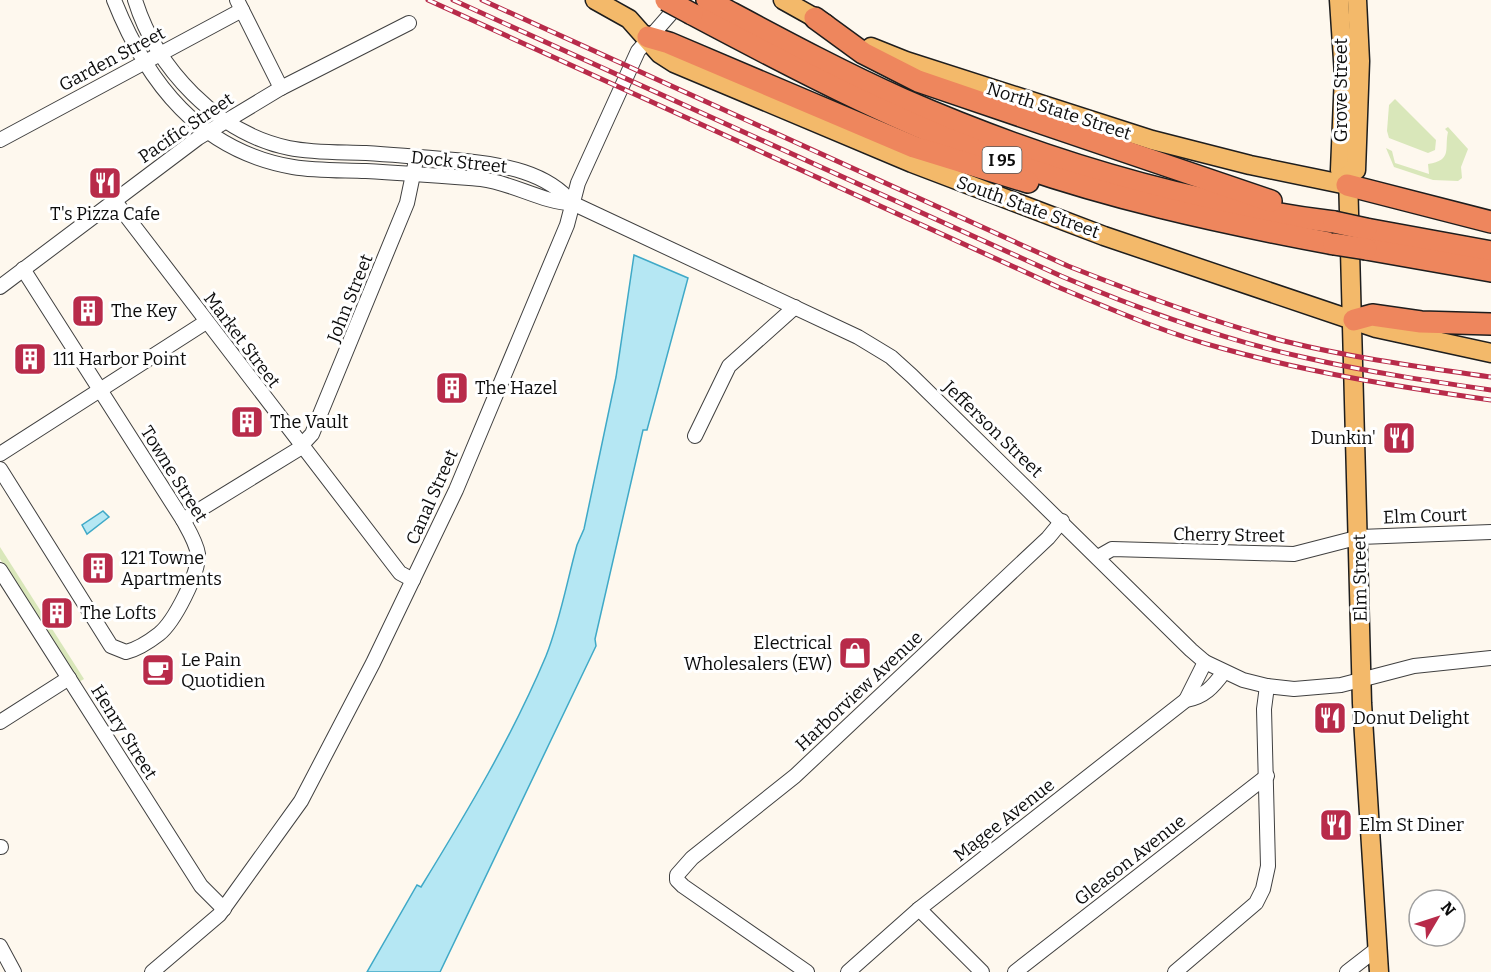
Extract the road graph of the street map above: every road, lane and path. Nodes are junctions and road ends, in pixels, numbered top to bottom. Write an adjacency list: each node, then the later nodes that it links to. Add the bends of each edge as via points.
1 (114, 0): 14 (street, Dock Street)
2 (135, 0): 13 (street, Dock Street)
3 (595, 0): 12 (main road, South State Street, via 624,15)
4 (666, 0): 9 (highway, I 95, bridge)
5 (783, 0): 10 (main road, North State Street)
6 (1339, 0): 21 (main road, Grove Street, via 1344,75 1340,170)
7 (1357, 0): 21 (main road, Grove Street, via 1360,61 1356,170)
8 (239, 5): 13 (street, Garden Street); 15 (street)
9 (694, 5): 12 (street, Canal Street); 24 (highway, I 95, via 823,83 928,131 1046,175); 25 (highway, I 95, via 1017,145 1191,196)
10 (815, 18): 21 (main road, North State Street, via 906,61 1086,120 1217,158); 25 (highway, via 863,53 918,81)
11 (409, 23): 15 (street, Pacific Street)
12 (648, 37): 23 (street, Canal Street, via 623,81); 24 (highway, via 938,155 1070,194); 33 (main road, South State Street, via 660,54 691,71 912,163 1104,236)
13 (159, 53): 14 (street, Garden Street); 16 (street, Dock Street, via 191,91)
14 (143, 62): 17 (street, Dock Street, via 167,95); 18 (street, Garden Street)
15 (281, 88): 16 (street, Pacific Street)
16 (229, 120): 17 (street, Pacific Street); 19 (street, Dock Street, via 264,140 289,148)
17 (208, 132): 20 (street, Dock Street, via 252,154 291,167); 22 (street, Pacific Street)
18 (0, 140)
19 (416, 157): 20 (street, John Street); 23 (street, Dock Street, via 510,167 556,186)
20 (414, 174): 23 (street, Dock Street, via 495,181 555,202); 39 (street, John Street, via 407,203 348,350 315,429)
21 (1348, 180): 26 (highway); 33 (main road, Elm Street)
22 (114, 200): 29 (street, Pacific Street); 34 (street, Market Street)
23 (572, 203): 32 (street, Jefferson Street); 48 (street, Canal Street, via 567,225 460,481)
24 (1157, 208): 27 (highway, I 95, bridge, via 1334,244)
25 (1334, 222): 27 (highway, I 95, bridge)
26 (1491, 222)
27 (1366, 239): 28 (highway, I 95); 30 (highway, I 95)
28 (1491, 252)
29 (23, 269): 31 (street, Pacific Street); 37 (street, Towne Street)
30 (1491, 272)
31 (0, 287)
32 (795, 307): 38 (street, via 729,366); 43 (street, Jefferson Street, via 891,357)
33 (1354, 320): 35 (highway, via 1372,315 1432,323); 36 (main road, South State Street, via 1406,336); 45 (main road, Elm Street)
34 (206, 322): 37 (street); 39 (street, Market Street)
35 (1491, 324)
36 (1491, 353)
37 (100, 390): 40 (street); 42 (street, Towne Street)
38 (695, 436)
39 (302, 447): 42 (street); 48 (street, Market Street, via 400,573)
40 (0, 454)
41 (0, 470): 42 (street, Towne Street, via 117,651 135,650 160,633 172,619 193,577 198,556)
42 (183, 520)
43 (1062, 521): 46 (street, Jefferson Street); 64 (street, Harborview Avenue, via 795,776 692,858 677,875 676,880)
44 (1491, 532): 45 (street, Elm Court)
45 (1360, 537): 46 (street, Cherry Street, via 1294,554 1112,549); 53 (main road, Elm Street)
46 (1098, 557): 50 (street, Jefferson Street)
47 (0, 570): 52 (street, Henry Street)
48 (413, 580): 58 (street, Canal Street, via 301,801)
49 (1491, 658): 53 (street, Jefferson Street, via 1414,666)
50 (1205, 662): 51 (street, Jefferson Street); 55 (street, Magee Avenue)
51 (1224, 672): 54 (street, Jefferson Street); 55 (street, Magee Avenue, via 1203,694)
52 (69, 678): 56 (street); 58 (street, Henry Street, via 201,886)
53 (1361, 679): 54 (street, Jefferson Street, via 1318,688); 61 (main road, Elm Street)
54 (1267, 686): 57 (street)
55 (1185, 700): 59 (street, Magee Avenue)
56 (0, 722)
57 (1267, 776): 67 (street, Gleason Avenue); 68 (street, via 1268,866 1260,897)
58 (224, 909): 63 (street, Canal Street)
59 (919, 909): 65 (street, Magee Avenue); 66 (street)
60 (0, 946): 62 (street)
61 (1378, 948): 69 (street); 70 (main road, Elm Street)
62 (14, 972)
63 (152, 972)
64 (807, 972)
65 (848, 972)
66 (982, 972)
67 (1015, 972)
68 (1175, 972)
69 (1347, 972)
70 (1379, 972)

